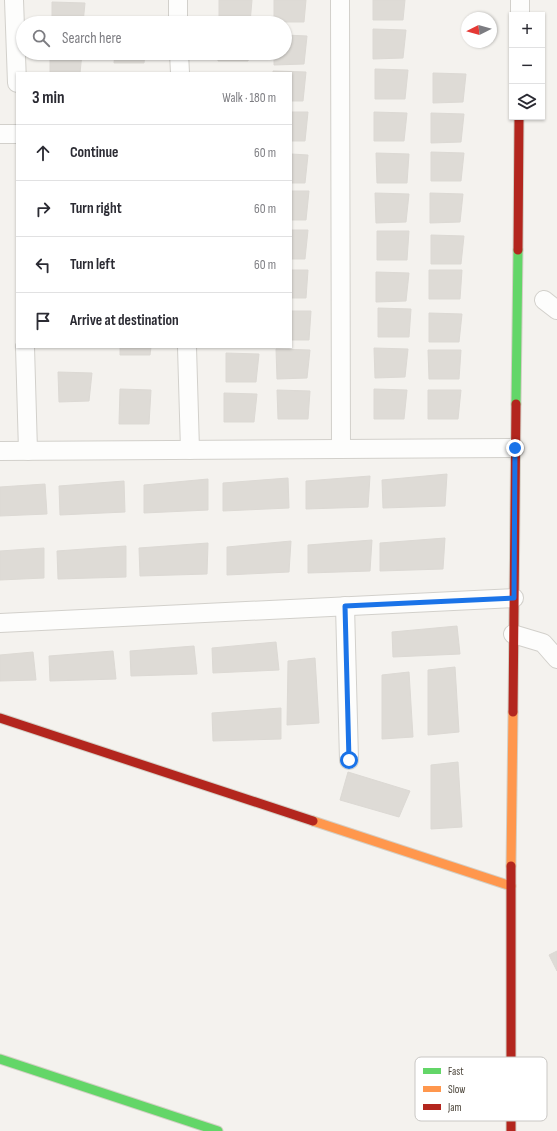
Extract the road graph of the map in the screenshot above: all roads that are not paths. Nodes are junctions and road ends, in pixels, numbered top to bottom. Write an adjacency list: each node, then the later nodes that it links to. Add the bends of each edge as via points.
1 (14, 0): 7 (street)
2 (178, 0): 6 (street)
3 (340, 0): 18 (street)
4 (520, 0): 5 (street)
5 (520, 12)
6 (178, 16)
7 (16, 55)
8 (16, 60): 10 (street)
9 (179, 60): 11 (street)
10 (17, 72)
11 (180, 72)
12 (519, 120): 17 (main road)
13 (0, 134): 14 (street)
14 (16, 134)
15 (25, 348): 21 (street)
16 (187, 348): 19 (street)
17 (515, 448): 18 (street); 22 (main road)
18 (341, 449): 19 (street)
19 (190, 450): 21 (street)
20 (0, 451): 21 (street)
21 (28, 451)
22 (514, 598): 23 (street); 25 (main road)
23 (345, 606): 24 (street); 28 (street)
24 (0, 624)
25 (513, 634): 26 (street, via 543,643); 29 (main road)
26 (557, 659)
27 (0, 718): 29 (main road)
28 (349, 760)
29 (511, 886): 30 (main road)
30 (511, 1057)
31 (0, 1059): 32 (main road)
32 (218, 1131)

